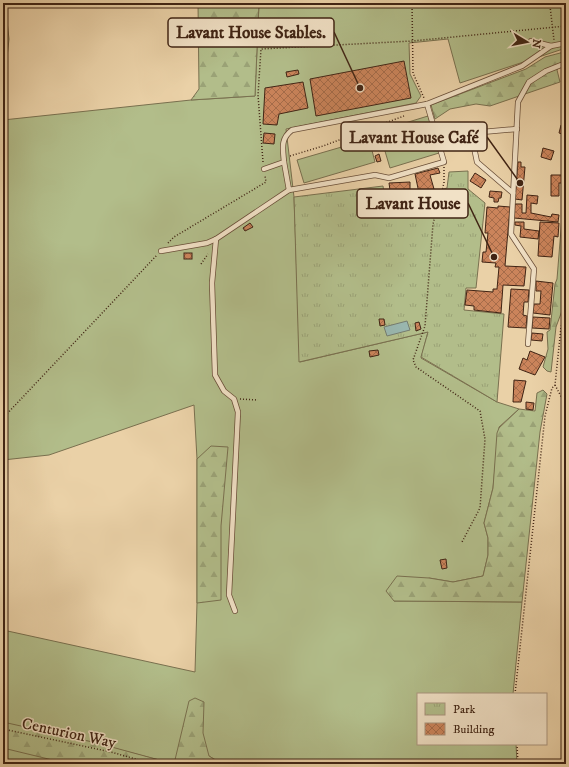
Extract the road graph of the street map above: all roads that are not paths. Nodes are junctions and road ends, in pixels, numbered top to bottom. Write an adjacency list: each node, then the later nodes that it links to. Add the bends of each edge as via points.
1 (531, 41): 3 (lane)
2 (566, 43): 3 (lane)
3 (553, 46): 5 (lane, via 522,66)
4 (566, 63): 6 (lane, via 546,71 529,82 518,102)
5 (427, 104): 7 (lane, via 292,130 285,136 282,145); 9 (lane, via 444,162 389,178 375,175)
6 (517, 129): 10 (lane); 10 (lane, via 472,133 477,162)
7 (284, 160): 8 (lane); 9 (lane)
8 (264, 169)
9 (289, 190): 11 (lane)
10 (513, 193): 13 (lane, via 510,234 534,269)
11 (213, 240): 12 (lane); 14 (lane, via 215,375 224,391 234,399 238,412 230,595)
12 (161, 251)
13 (528, 344)
14 (235, 611)

